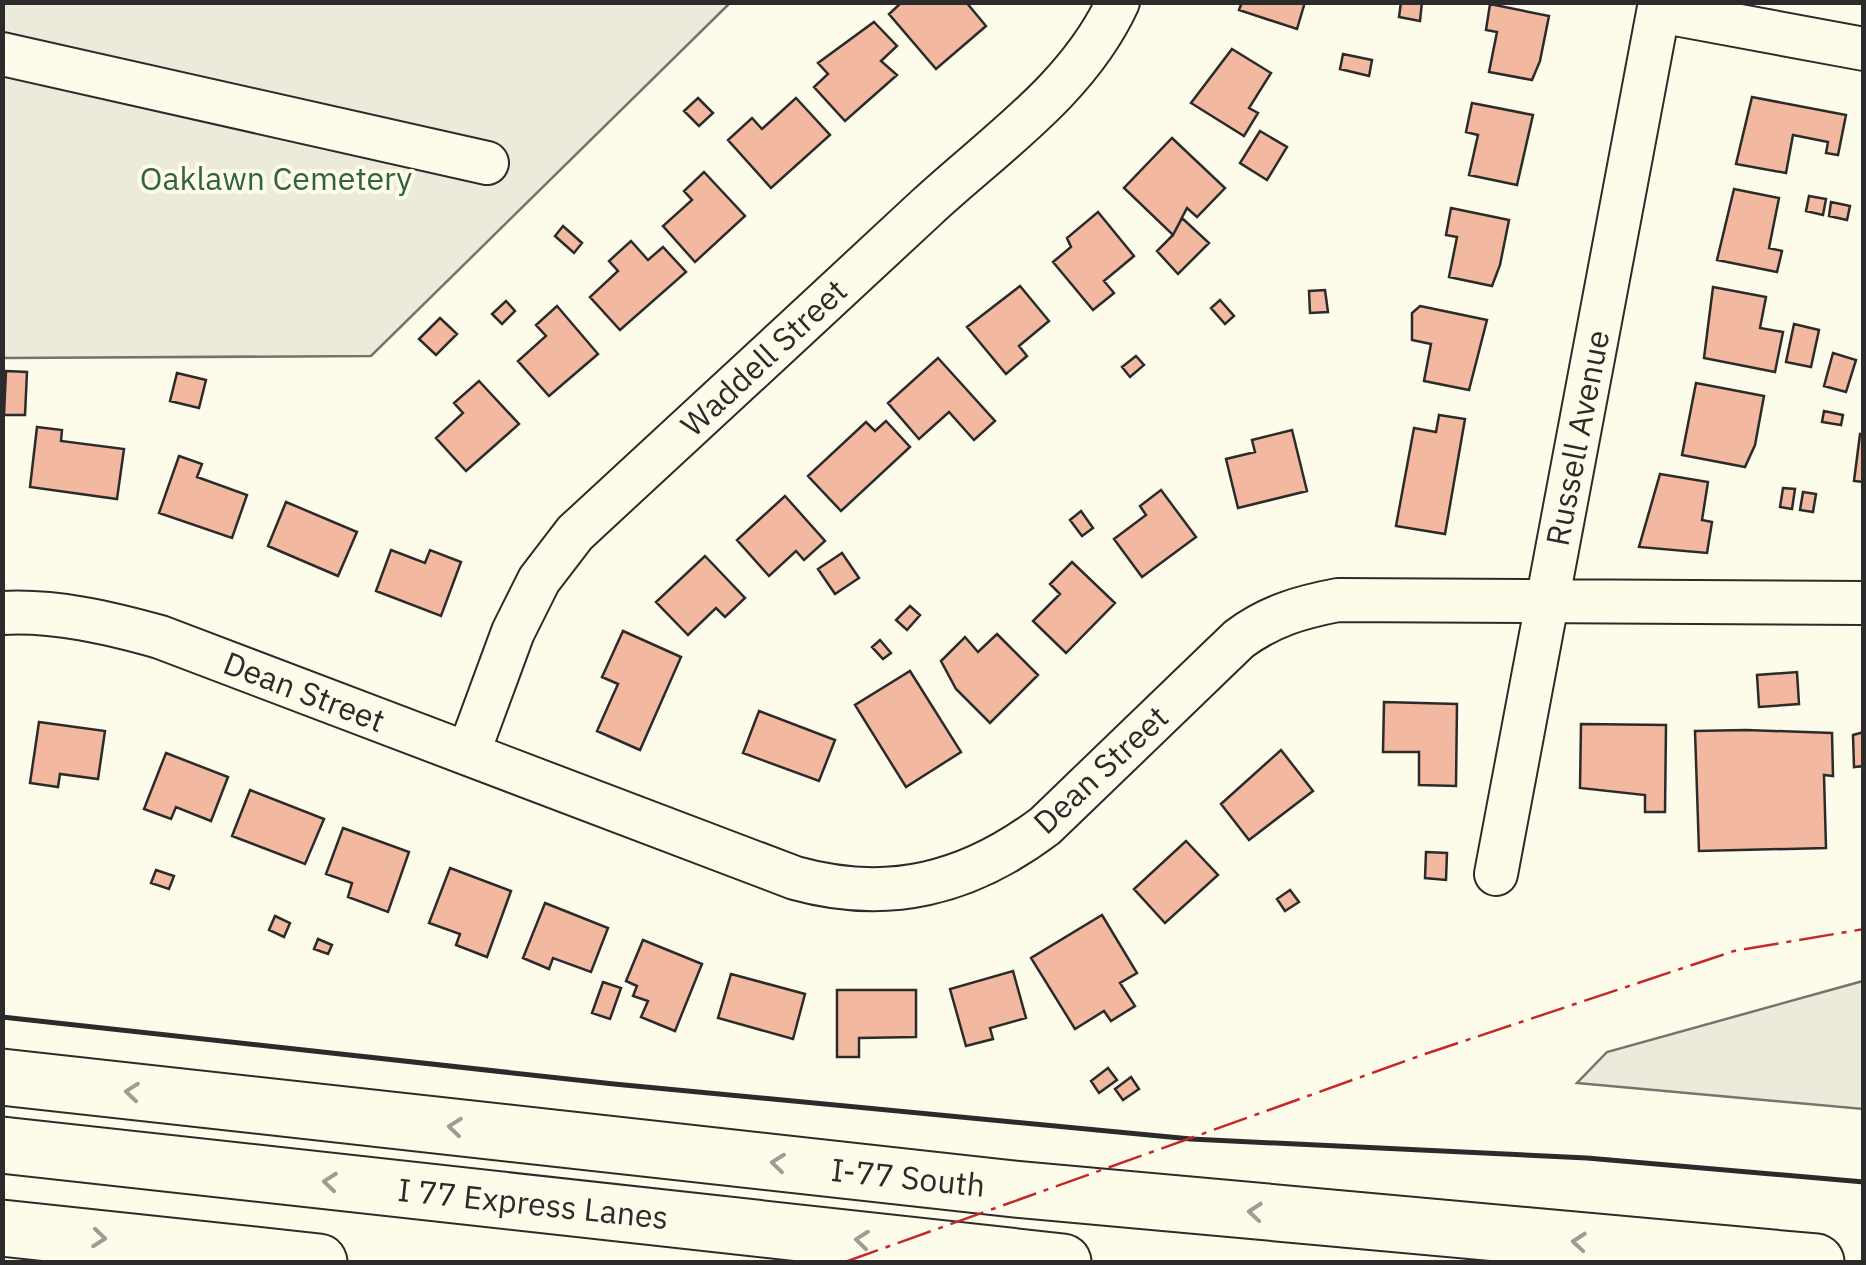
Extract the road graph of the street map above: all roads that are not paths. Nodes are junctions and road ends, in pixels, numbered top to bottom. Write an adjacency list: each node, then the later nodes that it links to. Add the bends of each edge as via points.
1 (1118, 2): 9 (street, Waddell Street, via 1092,50 1054,94 575,534 539,580 513,632)
2 (1660, 7): 3 (street); 6 (street, Russell Avenue)
3 (1864, 50)
4 (2, 54): 5 (street)
5 (486, 163)
6 (1548, 602): 7 (street, Dean Street); 9 (street, Dean Street, via 1338,600 1296,608 1238,638 1023,843 947,880 896,890 794,878); 10 (street, Russell Avenue)
7 (1864, 603)
8 (2, 612): 9 (street, Dean Street, via 124,627)
9 (468, 754)
10 (1496, 874)
11 (2, 1077): 16 (highway, I-77 South, one-way to 11, via 1014,1190)
12 (2, 1146): 15 (highway, I 77 Express Lanes, one-way to 12)
13 (2, 1228): 14 (highway, one-way to 14)
14 (319, 1262)
15 (1064, 1262)
16 (1816, 1262)

